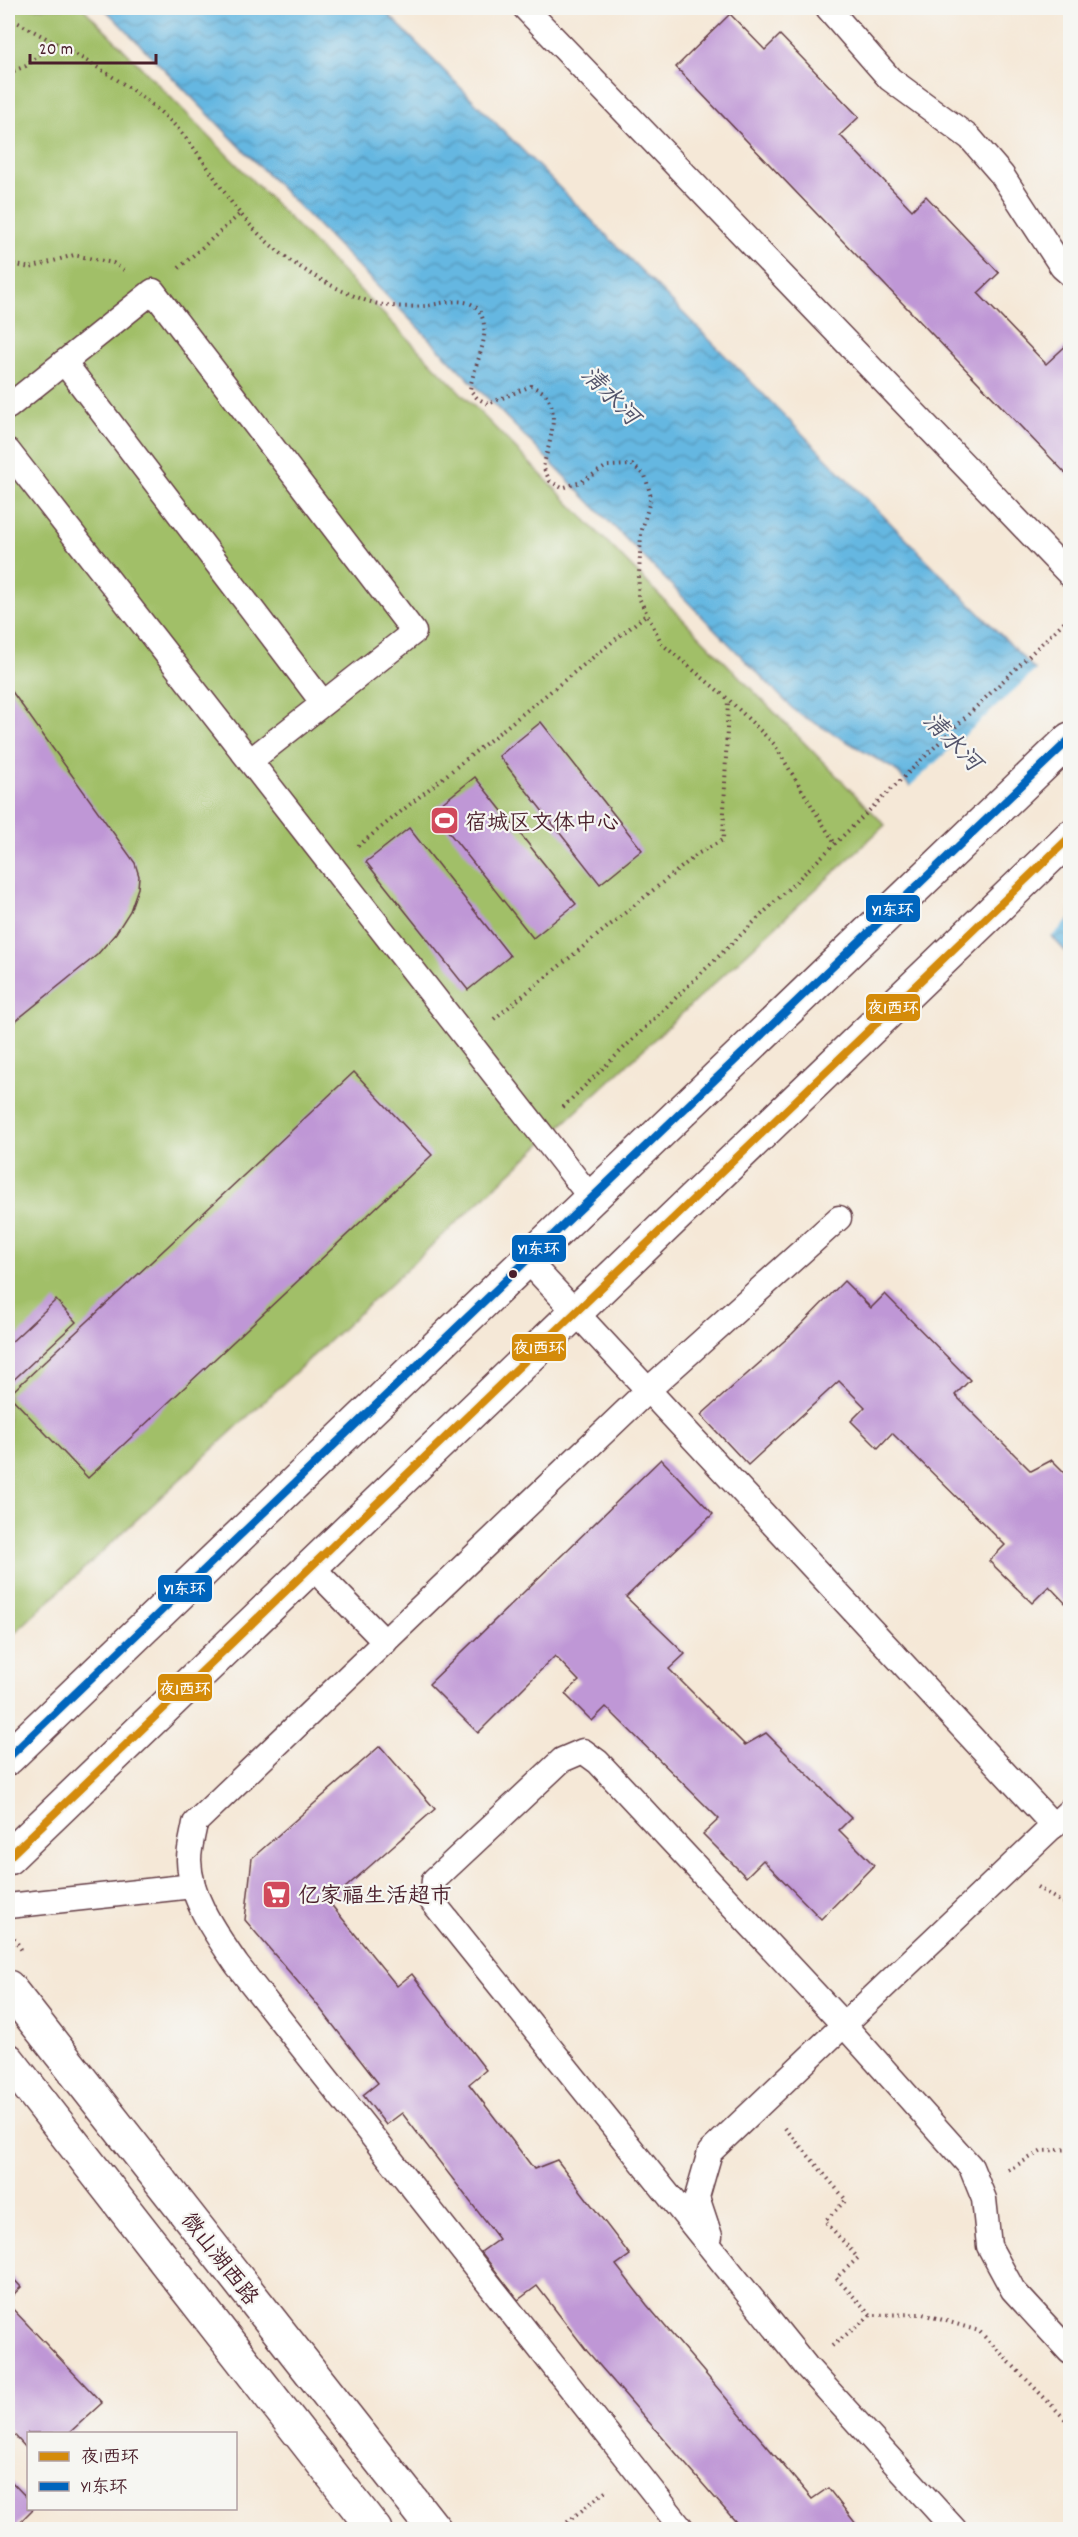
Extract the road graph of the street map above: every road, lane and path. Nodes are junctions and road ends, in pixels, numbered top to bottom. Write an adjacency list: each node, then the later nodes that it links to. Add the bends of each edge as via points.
1 (525, 8): 13 (lane)
2 (828, 8): 8 (lane, via 890,79 970,138 1002,175 1062,267)
3 (8, 17): 4 (path)
4 (53, 43): 5 (path, via 26,66); 6 (path, via 115,79 165,116 192,145)
5 (8, 73)
6 (240, 214): 9 (path); 14 (path, via 261,238 341,290 382,305 423,306 457,300 474,306 483,318 486,337 470,390 488,404 531,386 545,394 553,412 543,467 550,481 562,488 607,466 632,465 645,475 651,497 641,533 638,596)
7 (8, 263): 9 (path, via 30,268 74,255 113,263)
8 (1071, 274)
9 (153, 291): 10 (lane); 17 (lane, via 414,632)
10 (64, 362): 11 (lane); 17 (lane)
11 (8, 407)
12 (8, 451): 19 (lane)
13 (1071, 574)
14 (647, 614): 16 (path, via 662,644); 22 (path)
15 (1071, 616): 21 (path)
16 (728, 699): 21 (path, via 774,744); 23 (path, via 723,840 699,853)
17 (323, 703): 19 (lane)
18 (1071, 739): 25 (main road)
19 (250, 760): 22 (lane)
20 (1071, 837): 28 (main road)
21 (837, 842): 24 (path)
22 (332, 866): 23 (lane)
23 (468, 1040): 24 (lane)
24 (538, 1130): 25 (lane)
25 (591, 1198): 27 (main road)
26 (840, 1218): 29 (lane)
27 (526, 1260): 28 (lane); 32 (main road)
28 (575, 1313): 29 (lane); 30 (main road)
29 (648, 1390): 31 (lane); 33 (lane)
30 (311, 1566): 31 (lane); 34 (main road)
31 (385, 1642): 35 (lane, via 195,1823 189,1859)
32 (8, 1758)
33 (1062, 1818): 38 (lane)
34 (8, 1858)
35 (193, 1887): 36 (lane); 48 (lane, via 211,1927 237,1965)
36 (8, 1906)
37 (8, 1987): 50 (main road, 微山湖西路)
38 (844, 2025): 40 (lane); 42 (lane, via 971,2167); 43 (lane, via 598,1762 583,1751 562,1760 434,1880 432,1901)
39 (8, 2060): 49 (main road, 微山湖西路)
40 (762, 2102): 43 (lane, via 710,2152 697,2198); 44 (path, via 846,2200 825,2221 858,2258 836,2278)
41 (1071, 2149): 42 (path, via 1042,2151)
42 (979, 2187): 45 (lane, via 989,2246 1013,2290)
43 (717, 2255): 46 (lane)
44 (870, 2315): 46 (path); 47 (path, via 923,2314 979,2331)
45 (1071, 2352)
46 (806, 2366): 53 (lane)
47 (1071, 2424)
48 (634, 2468): 51 (path); 52 (lane)
49 (375, 2529)
50 (435, 2529)
51 (558, 2529)
52 (682, 2529)
53 (955, 2529)

